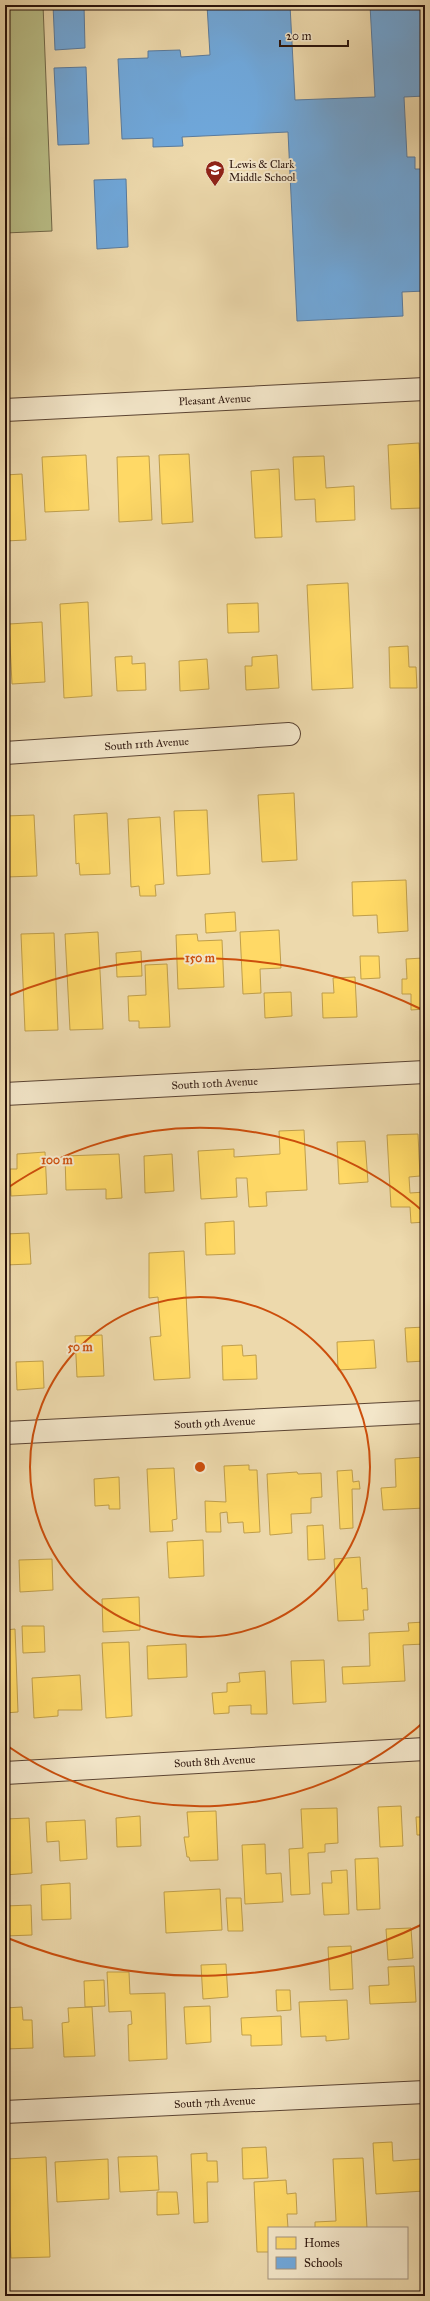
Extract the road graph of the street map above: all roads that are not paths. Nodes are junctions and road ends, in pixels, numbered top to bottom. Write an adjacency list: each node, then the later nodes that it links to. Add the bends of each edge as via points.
1 (425, 389): 2 (street, Pleasant Avenue)
2 (5, 410)
3 (289, 734): 4 (street, South 11th Avenue)
4 (5, 753)
5 (425, 1072): 6 (street, South 10th Avenue)
6 (5, 1094)
7 (425, 1412): 8 (street, South 9th Avenue)
8 (5, 1434)
9 (425, 1749): 10 (street, South 8th Avenue)
10 (5, 1773)
11 (425, 2092): 12 (street, South 7th Avenue)
12 (5, 2112)

